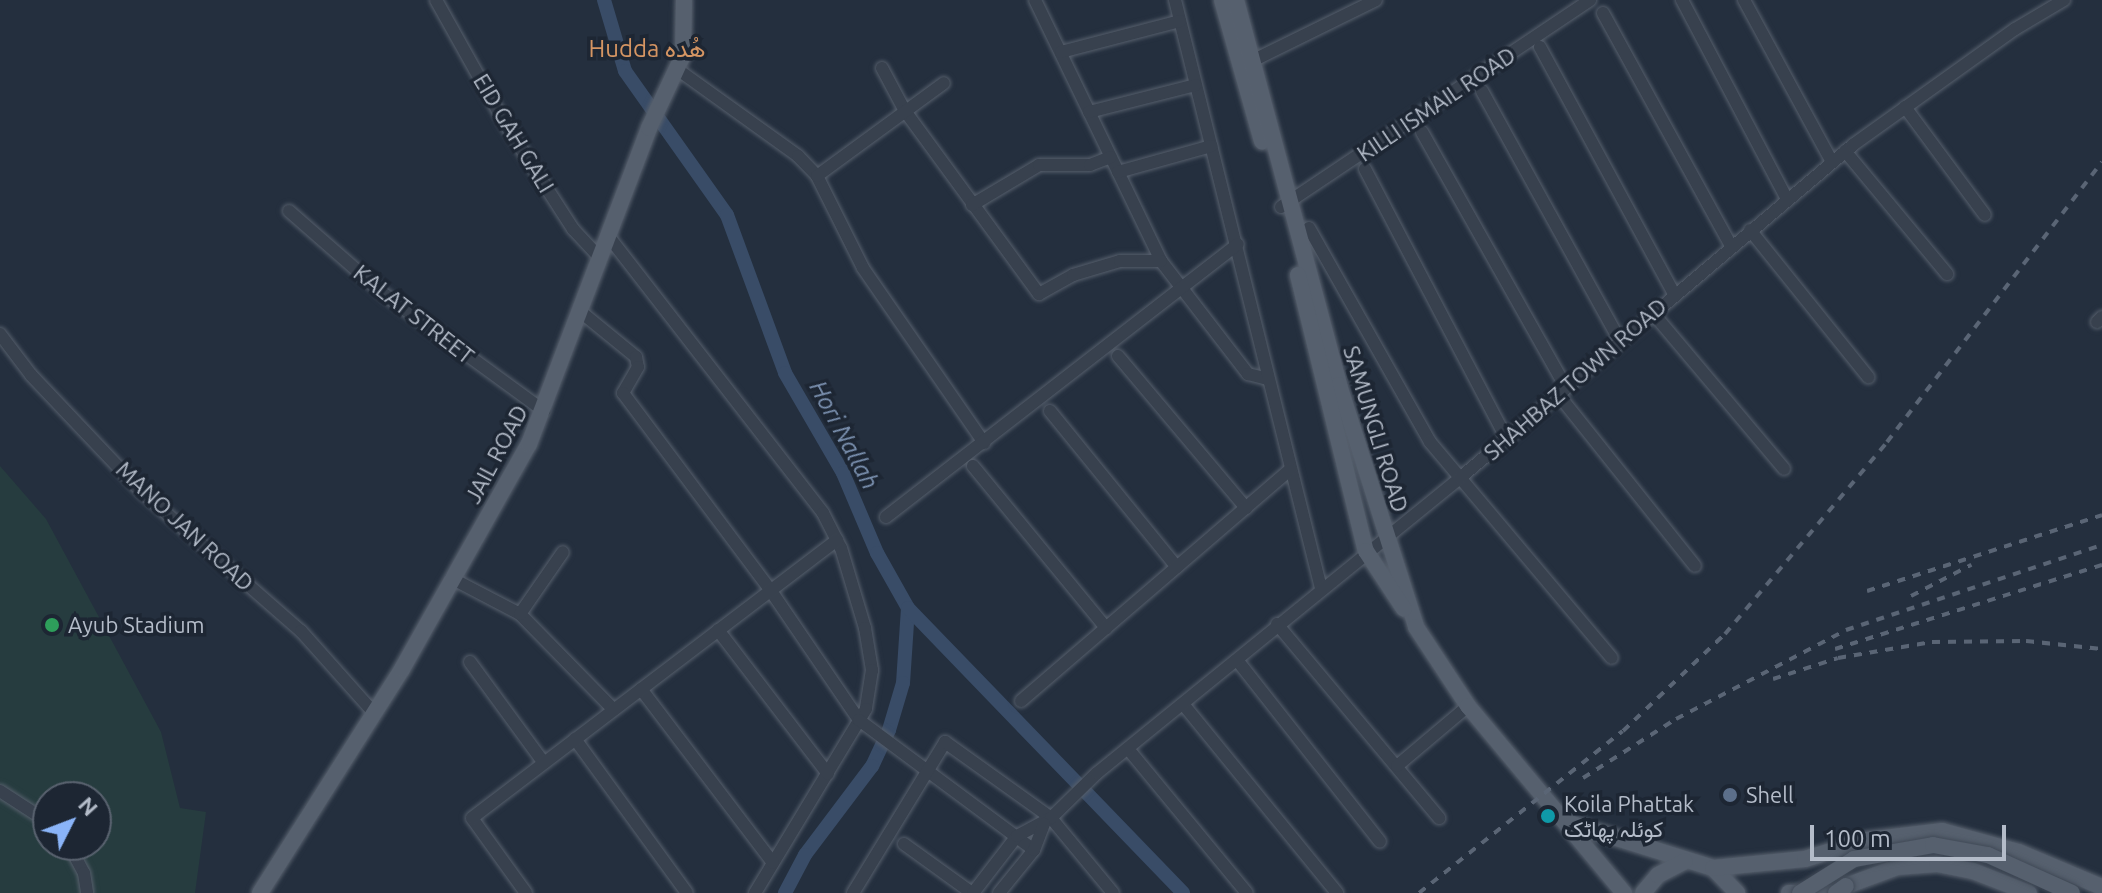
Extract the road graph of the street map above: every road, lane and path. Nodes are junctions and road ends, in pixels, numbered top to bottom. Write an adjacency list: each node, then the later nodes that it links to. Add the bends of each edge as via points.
1 (436, 0): 43 (street, EID GAH GALI, via 515,138 573,229)
2 (684, 0): 18 (main road, JAIL ROAD, via 685,40)
3 (1035, 0): 15 (street)
4 (1175, 0): 13 (street)
5 (1222, 0): 34 (main road, SAMUNGLI ROAD)
6 (1236, 0): 16 (main road, SAMUNGLI ROAD)
7 (1376, 0): 16 (street)
8 (1590, 0): 34 (street, KILLI ISMAIL ROAD)
9 (1682, 0): 33 (street)
10 (1744, 0): 29 (street)
11 (2064, 0): 22 (street, SHAHBAZ TOWN ROAD)
12 (1603, 13): 42 (street)
13 (1180, 21): 15 (street); 20 (street)
14 (1540, 47): 47 (street)
15 (1061, 52): 24 (street)
16 (1252, 61): 34 (main road, SAMUNGLI ROAD)
17 (882, 68): 23 (street)
18 (677, 69): 32 (street, via 798,156); 40 (main road, JAIL ROAD)
19 (944, 83): 23 (street)
20 (1196, 85): 24 (street); 26 (street)
21 (1482, 91): 51 (street)
22 (1905, 107): 27 (street, SHAHBAZ TOWN ROAD); 37 (street)
23 (905, 111): 32 (street); 35 (street)
24 (1089, 112): 28 (street)
25 (1422, 132): 55 (street)
26 (1211, 146): 31 (street); 41 (street)
27 (1845, 151): 29 (street, SHAHBAZ TOWN ROAD); 45 (street)
28 (1111, 157): 31 (street); 35 (street, via 1090,165 1039,165)
29 (1832, 162): 33 (street, SHAHBAZ TOWN ROAD)
30 (1365, 169): 58 (street)
31 (1118, 172): 44 (street)
32 (817, 176): 59 (street, via 863,268)
33 (1787, 199): 39 (street, SHAHBAZ TOWN ROAD)
34 (1286, 204): 66 (main road, SAMUNGLI ROAD); 68 (main road)
35 (972, 205): 44 (street, via 1039,294 1073,275 1120,261)
36 (289, 211): 56 (street, KALAT STREET, via 385,295)
37 (1985, 215)
38 (1309, 228): 63 (street, via 1430,442)
39 (1750, 230): 42 (street, SHAHBAZ TOWN ROAD); 53 (street)
40 (609, 237): 43 (main road, JAIL ROAD); 67 (street, via 785,461)
41 (1238, 244): 46 (street); 54 (street)
42 (1731, 246): 47 (street, SHAHBAZ TOWN ROAD)
43 (601, 259): 48 (main road, JAIL ROAD)
44 (1161, 261): 46 (street)
45 (1947, 274)
46 (1185, 288): 54 (street, via 1248,374); 59 (street)
47 (1674, 294): 49 (street, SHAHBAZ TOWN ROAD)
48 (581, 312): 56 (main road, JAIL ROAD); 74 (street, via 636,357 638,367 623,393)
49 (1652, 312): 51 (street, SHAHBAZ TOWN ROAD); 61 (street)
50 (0, 334): 88 (street, MANO JAN ROAD, via 31,375 142,492 301,631)
51 (1619, 339): 55 (street, SHAHBAZ TOWN ROAD)
52 (1118, 356): 64 (street)
53 (1868, 377)
54 (1268, 379): 62 (street)
55 (1561, 390): 58 (street, SHAHBAZ TOWN ROAD); 70 (street)
56 (544, 411): 72 (main road, JAIL ROAD, via 515,473)
57 (1050, 411): 71 (street)
58 (1506, 437): 63 (street, SHAHBAZ TOWN ROAD)
59 (984, 443): 65 (street)
60 (973, 466): 78 (street)
61 (1784, 469)
62 (1290, 470): 64 (street); 73 (street)
63 (1460, 478): 66 (street, SHAHBAZ TOWN ROAD); 80 (street)
64 (1246, 508): 71 (street)
65 (886, 517)
66 (1385, 535): 68 (street, SHAHBAZ TOWN ROAD); 77 (main road, SAMUNGLI ROAD)
67 (837, 540): 74 (street); 89 (street, via 872,670)
68 (1366, 551): 73 (street, SHAHBAZ TOWN ROAD); 77 (main road)
69 (563, 552): 75 (street)
70 (1695, 566)
71 (1177, 567): 78 (street)
72 (451, 578): 75 (street); 88 (main road, JAIL ROAD)
73 (1321, 588): 76 (street, SHAHBAZ TOWN ROAD)
74 (771, 591): 79 (street); 89 (street)
75 (520, 614): 87 (street)
76 (1277, 624): 81 (street, SHAHBAZ TOWN ROAD); 93 (street)
77 (1416, 627): 86 (main road, SAMUNGLI ROAD)
78 (1106, 628): 84 (street)
79 (718, 630): 83 (street); 95 (street)
80 (1612, 658)
81 (1237, 660): 85 (street, SHAHBAZ TOWN ROAD); 102 (street)
82 (470, 662): 92 (street)
83 (641, 689): 87 (street); 107 (street)
84 (1021, 701)
85 (1183, 704): 91 (street, SHAHBAZ TOWN ROAD); 120 (street)
86 (1468, 706): 93 (street); 100 (main road, SAMUNGLI ROAD)
87 (614, 710): 90 (street)
88 (374, 713): 111 (main road, JAIL ROAD)
89 (859, 720): 94 (street); 95 (street)
90 (575, 739): 92 (street); 113 (street)
91 (1129, 750): 99 (street, SHAHBAZ TOWN ROAD); 119 (street)
92 (544, 763): 112 (street, via 472,818)
93 (1397, 766): 98 (street)
94 (931, 772): 99 (street, via 945,742); 101 (street); 115 (street)
95 (828, 774): 107 (street)
96 (0, 791): 97 (street)
97 (32, 812)
98 (1439, 818)
99 (1047, 821): 101 (street); 104 (street); 118 (street)
100 (1571, 823): 106 (main road); 121 (main road, SAMUNGLI ROAD)
101 (1017, 836): 104 (street); 116 (street)
102 (1380, 842)
103 (904, 844): 116 (street)
104 (1034, 850): 117 (street)
105 (78, 861): 110 (street)
106 (1685, 861): 108 (main road); 122 (main road, via 1658,875)
107 (773, 863): 114 (street)
108 (1713, 868): 109 (main road, via 1805,859 1867,840 1942,831 2019,852); 123 (main road)
109 (2102, 887)
110 (87, 893)
111 (260, 893)
112 (526, 893)
113 (687, 893)
114 (755, 893)
115 (853, 893)
116 (973, 893)
117 (1000, 893)
118 (1113, 893)
119 (1247, 893)
120 (1337, 893)
121 (1624, 893)
122 (1643, 893)
123 (1737, 893)
124 (1789, 893): 126 (main road)
125 (1800, 893): 128 (main road, bridge, via 1854,859 1933,845 1988,855)
126 (1837, 893): 127 (main road, via 1897,867 1937,864 1973,871)
127 (2029, 893)
128 (2072, 893)

